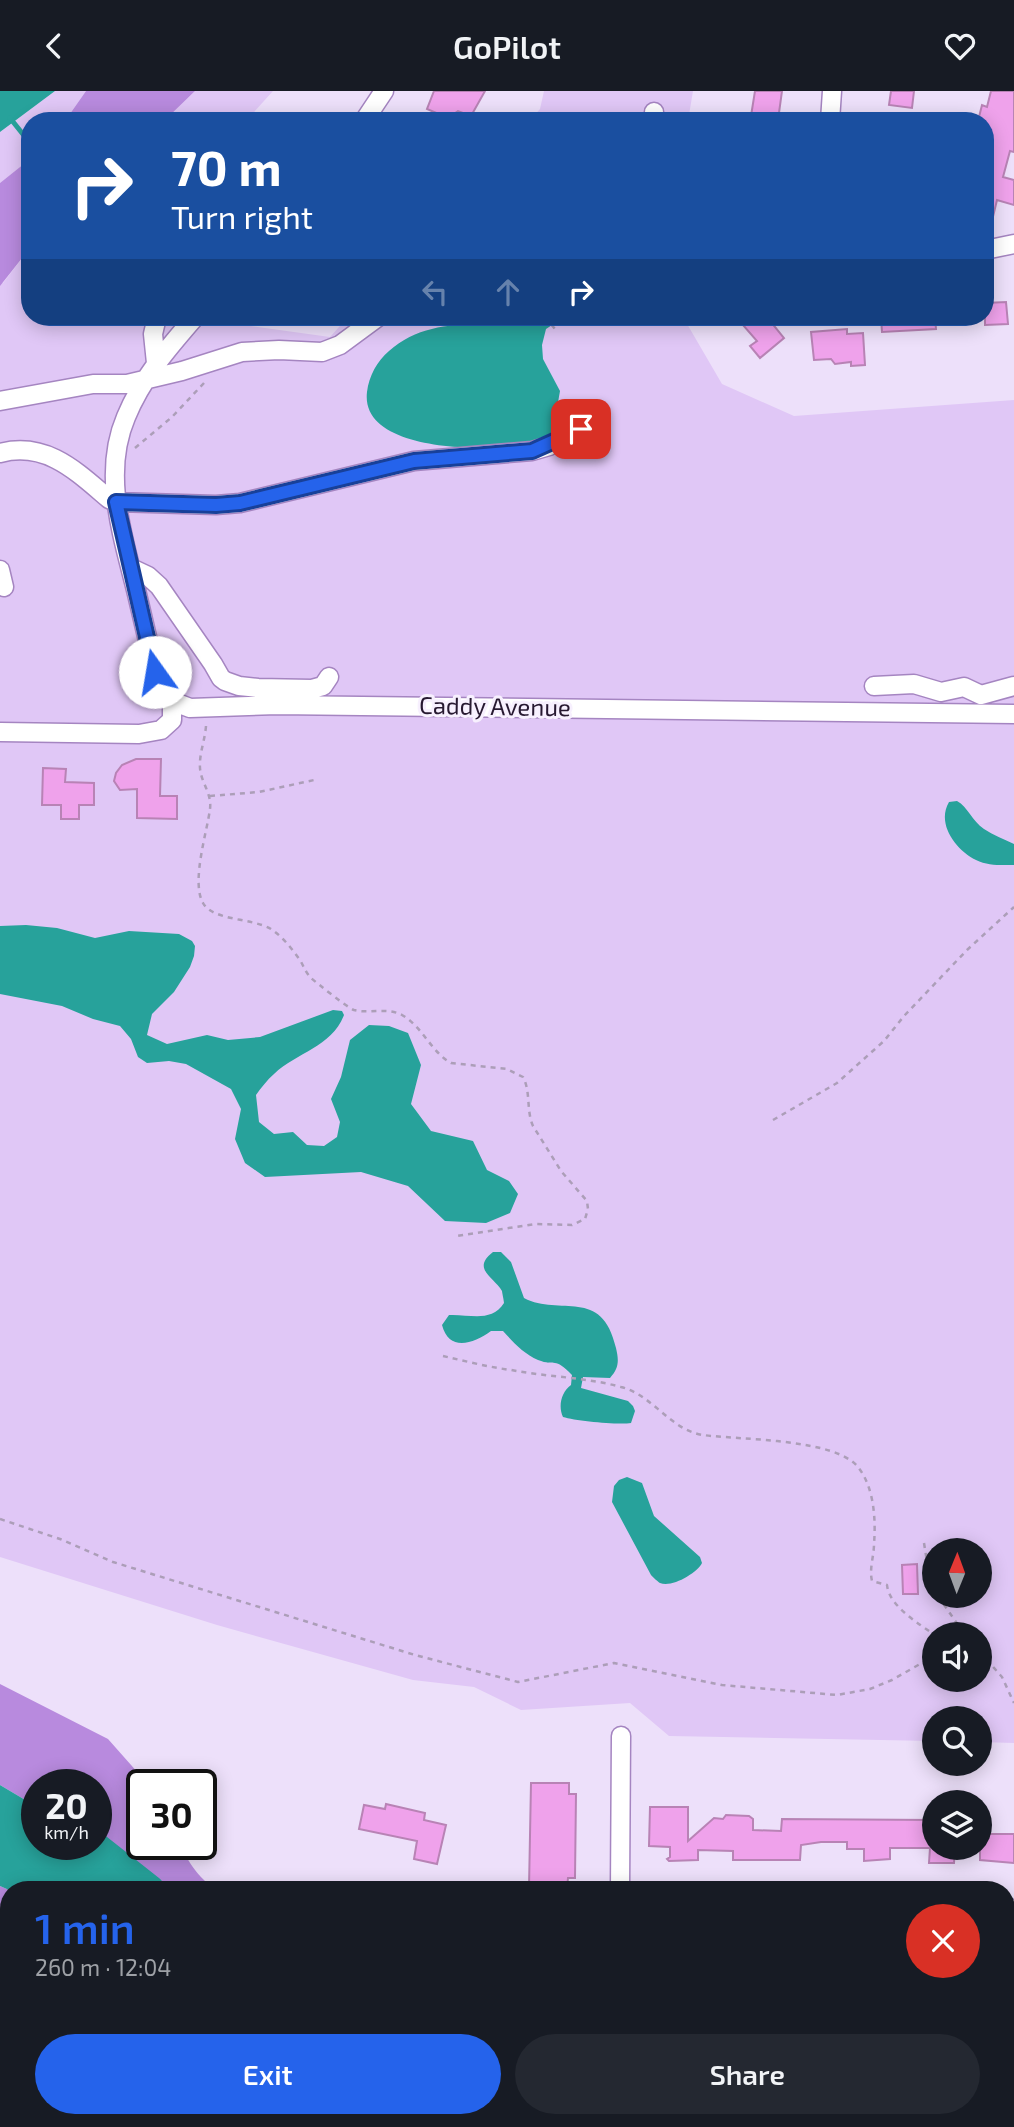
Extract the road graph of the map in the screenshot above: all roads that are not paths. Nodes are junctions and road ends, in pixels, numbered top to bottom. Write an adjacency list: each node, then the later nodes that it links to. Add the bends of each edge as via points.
1 (384, 91): 3 (street)
2 (832, 91): 4 (street)
3 (370, 112)
4 (831, 112)
5 (1014, 244): 6 (street)
6 (994, 248)
7 (155, 326): 10 (street)
8 (187, 326): 10 (street)
9 (365, 326): 11 (street, via 331,350 243,352)
10 (156, 363): 11 (street)
11 (144, 380): 12 (street); 15 (street, via 125,419 116,460)
12 (0, 401)
13 (581, 429): 15 (street, via 532,451 414,461 240,503)
14 (0, 453): 15 (street, via 25,448 39,451)
15 (116, 502): 16 (street)
16 (131, 568): 17 (street, via 159,586 225,681 258,688 312,689 323,686); 20 (street, via 160,688)
17 (329, 677)
18 (874, 686): 19 (street, via 914,684 941,692 964,687 981,695)
19 (1014, 686)
20 (172, 701): 21 (street, Caddy Avenue, via 190,708 277,705); 22 (street, via 172,720 161,730 139,734)
21 (1014, 714)
22 (0, 732)
23 (621, 1736): 24 (street)
24 (620, 1881)

